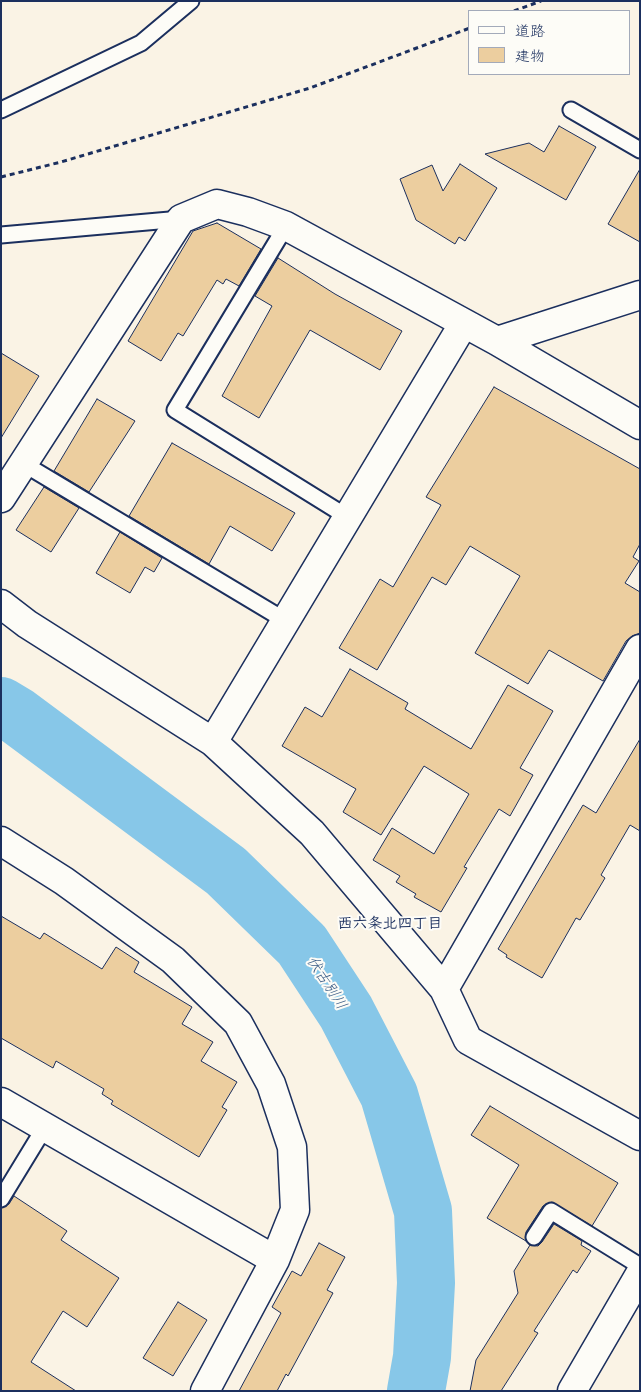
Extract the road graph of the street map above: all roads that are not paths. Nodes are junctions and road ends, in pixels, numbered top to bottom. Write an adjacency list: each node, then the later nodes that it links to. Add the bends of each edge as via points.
1 (191, 1): 2 (lane, via 140,43)
2 (1, 110)
3 (571, 110): 4 (lane)
4 (640, 150)
5 (181, 219): 6 (street, via 217,204); 7 (lane); 12 (street)
6 (286, 226): 9 (street); 14 (lane, via 175,410)
7 (1, 235)
8 (640, 295): 10 (street)
9 (464, 323): 10 (street); 14 (street)
10 (497, 341): 11 (street)
11 (640, 425)
12 (24, 464): 13 (street); 16 (lane)
13 (1, 498)
14 (349, 518): 16 (street)
15 (1, 604): 18 (street, via 27,624)
16 (286, 620): 18 (street)
17 (640, 649): 20 (street)
18 (213, 742): 20 (street, via 312,833)
19 (1, 841): 26 (street, via 64,881 173,960 238,1023 271,1084 292,1146 295,1210)
20 (444, 989): 23 (street, via 468,1040)
21 (1, 1102): 22 (street)
22 (45, 1127): 24 (lane); 26 (street)
23 (640, 1136)
24 (1, 1199)
25 (534, 1237): 27 (lane, via 551,1210)
26 (275, 1260): 29 (street)
27 (640, 1266)
28 (640, 1274): 30 (street)
29 (205, 1391)
30 (572, 1391)

